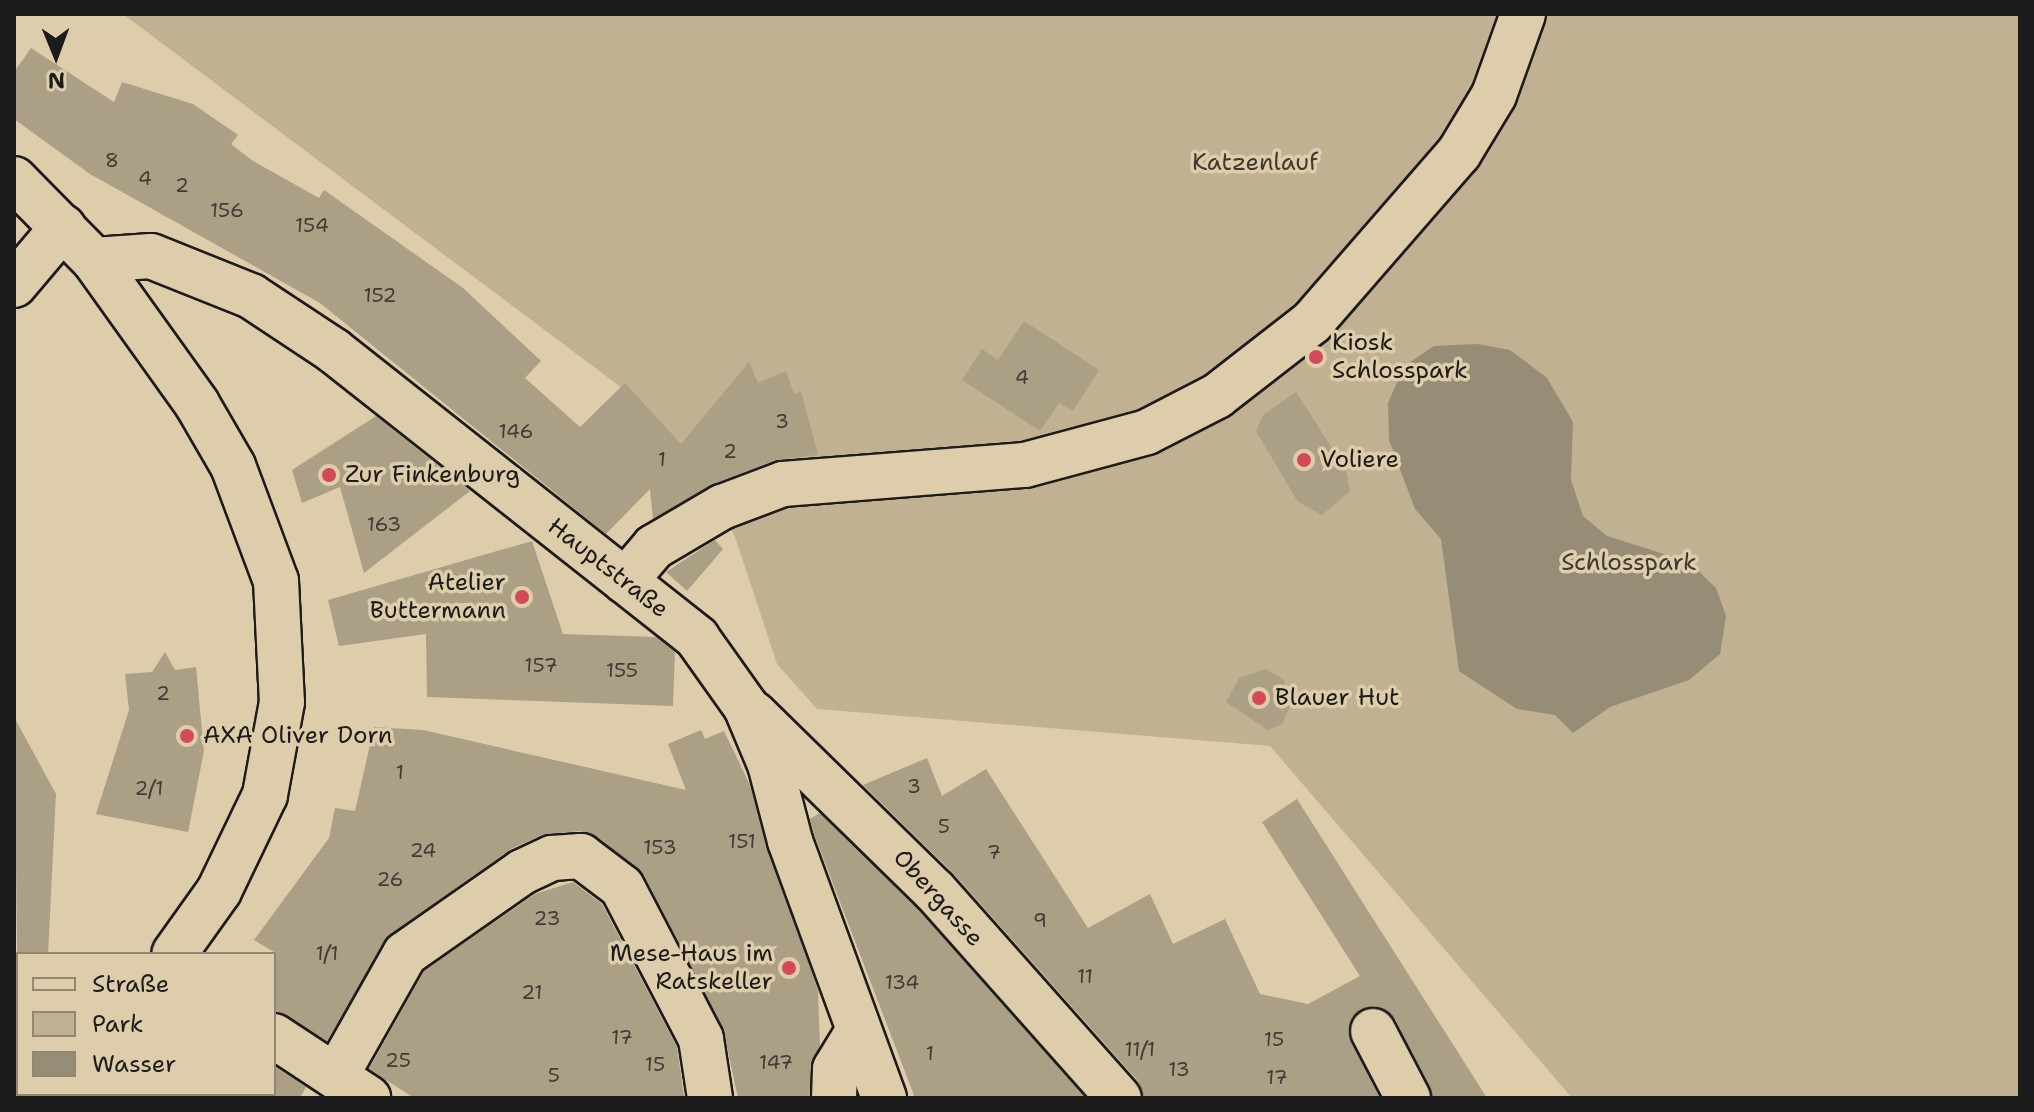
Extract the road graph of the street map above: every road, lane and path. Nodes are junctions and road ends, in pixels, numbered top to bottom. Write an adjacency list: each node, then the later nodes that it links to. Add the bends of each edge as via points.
1 (1523, 14): 6 (street, via 1494,95 1459,153 1312,322 1217,396 1147,432 965,475 783,484 722,507 654,547)
2 (14, 179): 3 (street)
3 (63, 227): 4 (street); 5 (street)
4 (94, 260): 6 (street, Hauptstraße, via 151,256 251,296 334,351); 8 (street, via 150,332 233,466 266,546 280,621 282,702 265,795 219,891)
5 (14, 285)
6 (625, 581): 7 (street, Hauptstraße, via 697,638)
7 (746, 707): 10 (street, Hauptstraße); 16 (street, Obergasse, via 935,891)
8 (175, 952)
9 (1373, 1031): 17 (street)
10 (857, 1033): 14 (street, via 835,1069); 15 (street, Hauptstraße)
11 (276, 1037): 12 (street)
12 (352, 1087): 13 (street, via 405,954 522,872 552,858 581,856 622,887 701,1039)
13 (710, 1098)
14 (834, 1098)
15 (884, 1098)
16 (1119, 1098)
17 (1408, 1098)

